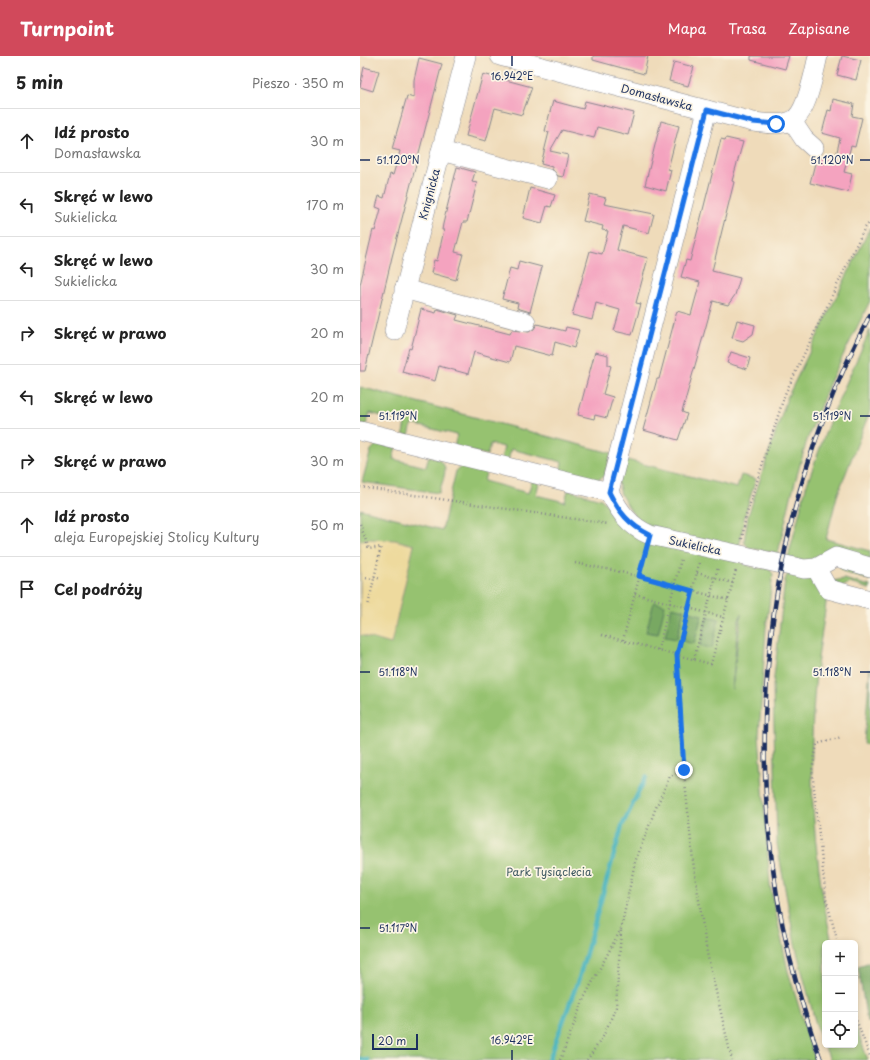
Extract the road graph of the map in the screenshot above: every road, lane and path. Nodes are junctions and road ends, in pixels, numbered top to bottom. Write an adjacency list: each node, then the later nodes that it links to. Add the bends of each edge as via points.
1 (466, 56): 7 (street, Knignicka)
2 (500, 56): 4 (street, Domasławska)
3 (818, 56): 5 (street, via 808,96 802,111)
4 (707, 110): 5 (street, Domasławska, via 753,122 776,124); 15 (street)
5 (792, 121): 6 (street)
6 (814, 148)
7 (441, 151): 8 (street); 10 (street, Knignicka)
8 (548, 179)
9 (870, 222): 20 (path, via 785,394 746,516)
10 (404, 289): 11 (street); 12 (street, Knignicka)
11 (526, 322)
12 (394, 331)
13 (360, 431): 15 (street)
14 (360, 487): 16 (path, via 622,526)
15 (609, 492): 16 (street, Sukielicka)
16 (627, 521): 18 (street, Sukielicka)
17 (360, 524): 27 (path, via 369,549 381,546)
18 (650, 535): 19 (street, Sukielicka); 25 (path)
19 (694, 545): 20 (street, Sukielicka); 24 (path); 31 (path)
20 (731, 553): 23 (street, Sukielicka, via 804,569); 29 (path); 30 (path)
21 (575, 563): 25 (path)
22 (870, 567): 23 (street, via 836,557)
23 (816, 568): 36 (street, via 828,588)
24 (697, 573): 29 (path); 32 (path)
25 (639, 576): 31 (path); 33 (path)
26 (366, 578): 27 (path)
27 (374, 578): 28 (path); 38 (path)
28 (381, 578)
29 (715, 578): 30 (path); 34 (path)
30 (733, 583): 35 (path)
31 (674, 586): 32 (path); 37 (path)
32 (693, 591): 34 (path); 39 (path)
33 (635, 594): 37 (path); 43 (path)
34 (710, 595): 35 (path); 40 (path)
35 (728, 600): 41 (path)
36 (870, 600)
37 (670, 603): 39 (path); 44 (path)
38 (368, 606)
39 (688, 608): 40 (path); 45 (path)
40 (706, 613): 41 (path); 46 (path)
41 (723, 617): 46 (path, via 711,664)
42 (602, 635): 43 (path)
43 (623, 640): 44 (path)
44 (658, 650): 45 (path)
45 (677, 655): 46 (path); 48 (path)
46 (694, 659)
47 (842, 737): 50 (path, via 817,744 812,770 826,899)
48 (684, 770): 49 (path, via 670,776 655,810 635,862); 55 (path, via 693,861 707,953)
49 (621, 929): 53 (path, via 584,998); 54 (path, via 616,1007 603,1037)
50 (837, 940)
51 (858, 1025): 52 (path)
52 (870, 1056)
53 (560, 1060)
54 (587, 1060)
55 (732, 1060)

